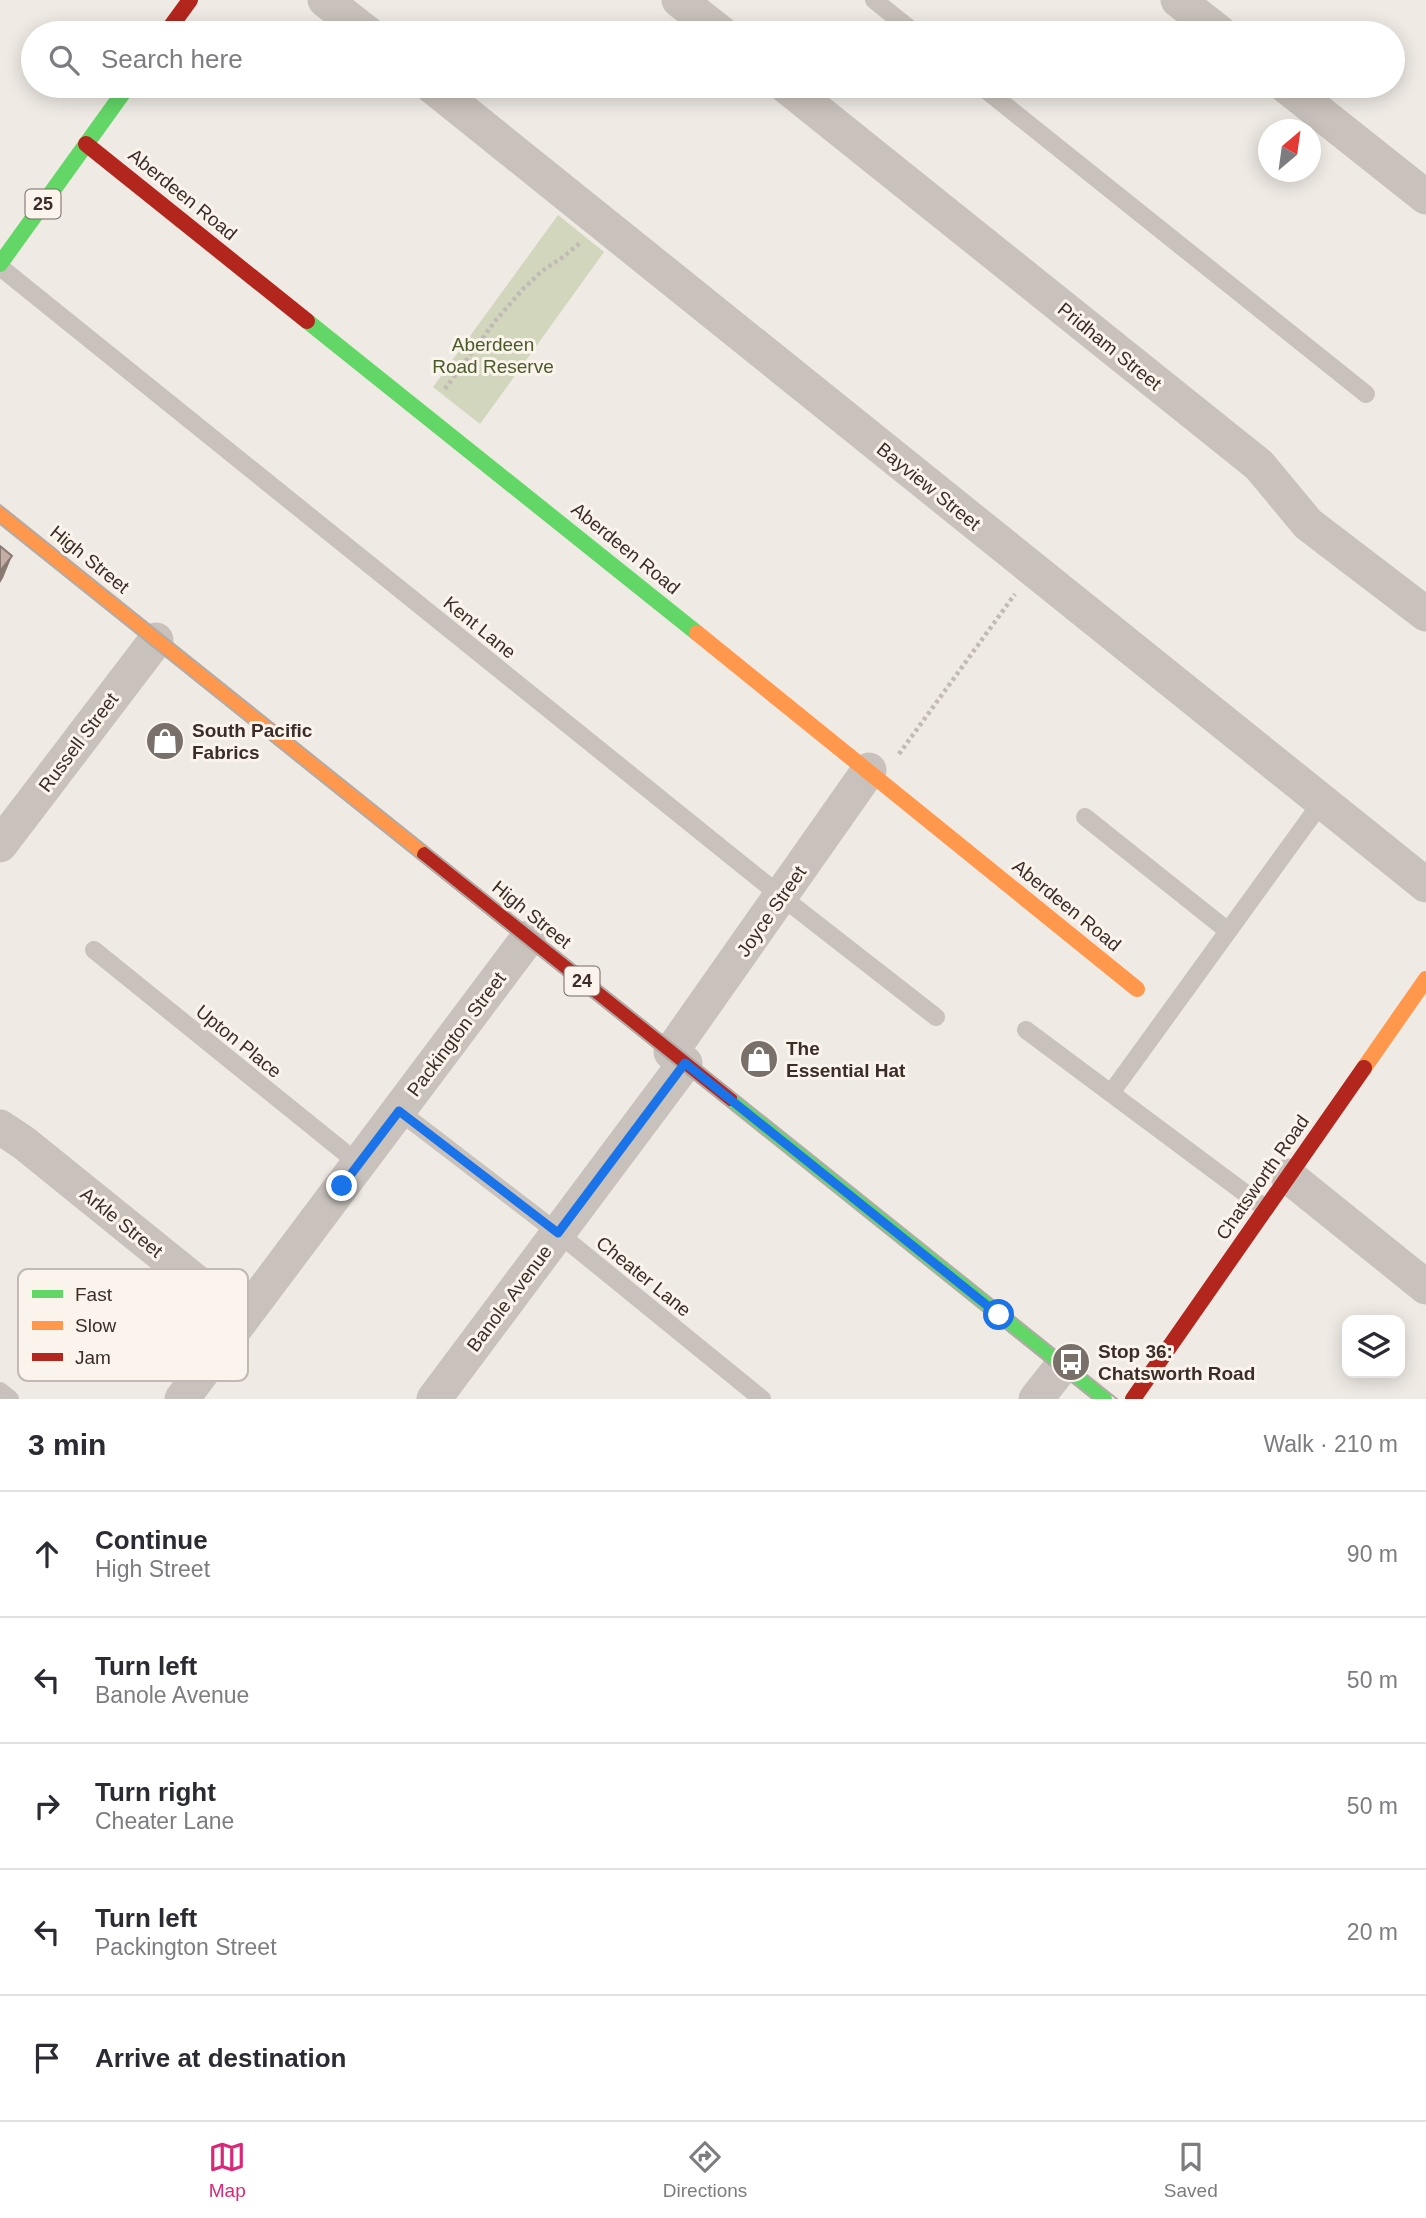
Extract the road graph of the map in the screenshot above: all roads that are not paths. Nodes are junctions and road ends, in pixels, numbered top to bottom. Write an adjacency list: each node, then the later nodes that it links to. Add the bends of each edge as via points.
1 (190, 0): 6 (street)
2 (325, 0): 7 (street)
3 (679, 0): 8 (street)
4 (874, 0): 9 (lane)
5 (1178, 0): 10 (street)
6 (175, 21)
7 (352, 21)
8 (706, 21)
9 (900, 21)
10 (1205, 21)
11 (119, 98): 16 (street, 25)
12 (447, 98): 24 (street, Bayview Street)
13 (801, 98): 21 (street, Pridham Street, via 1259,465 1308,524)
14 (996, 98): 19 (lane)
15 (1301, 98): 17 (street)
16 (86, 144): 18 (street, 25); 23 (street, Aberdeen Road)
17 (1426, 197)
18 (0, 266): 28 (lane, Kent Lane)
19 (1366, 394)
20 (0, 514): 22 (street, High Street / 24)
21 (1426, 614)
22 (156, 640): 26 (street, Russell Street); 30 (street, High Street / 24)
23 (883, 764): 28 (street, Joyce Street); 33 (street, Aberdeen Road)
24 (1321, 803): 27 (street, Bayview Street); 29 (lane)
25 (1085, 817): 29 (lane)
26 (0, 845)
27 (1426, 885)
28 (782, 897): 34 (lane, Kent Lane); 36 (street, Joyce Street)
29 (1228, 931): 37 (lane)
30 (528, 938): 36 (street, High Street / 24); 38 (street, Packington Street)
31 (93, 950): 40 (lane, Upton Place)
32 (1426, 979): 41 (street, Chatsworth Road)
33 (1137, 989)
34 (936, 1017)
35 (1026, 1030): 37 (lane)
36 (678, 1058): 43 (street, Banole Avenue); 47 (street, High Street / 24)
37 (1111, 1093): 42 (lane)
38 (399, 1111): 40 (street, Packington Street); 43 (lane, Cheater Lane)
39 (0, 1127): 44 (street, Arkle Street)
40 (359, 1164): 46 (street, Packington Street)
41 (1287, 1176): 42 (street, Chatsworth Road); 45 (street)
42 (1265, 1208): 56 (street, Chatsworth Road)
43 (558, 1233): 52 (street, Banole Avenue); 53 (lane, Cheater Lane)
44 (180, 1269)
45 (1426, 1287)
46 (248, 1311)
47 (1062, 1366): 54 (street); 55 (street, High Street / 24)
48 (196, 1381): 51 (street, Packington Street)
49 (0, 1391): 50 (lane)
50 (10, 1399)
51 (182, 1399)
52 (434, 1399)
53 (762, 1399)
54 (1036, 1399)
55 (1104, 1399)
56 (1133, 1399)

